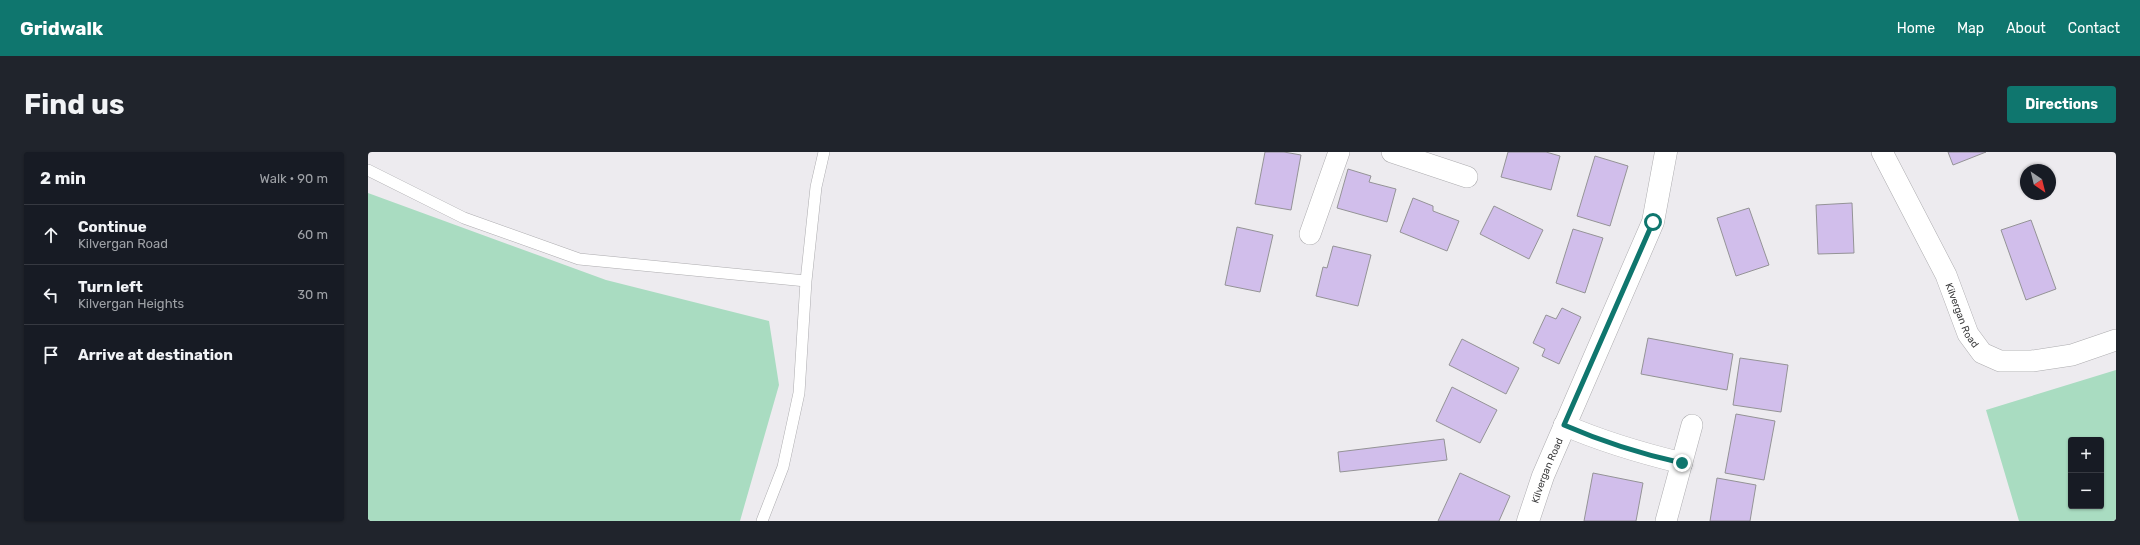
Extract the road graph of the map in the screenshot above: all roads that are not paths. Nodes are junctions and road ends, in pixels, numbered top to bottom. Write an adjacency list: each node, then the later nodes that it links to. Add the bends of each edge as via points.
1 (824, 152): 9 (lane, via 816,187)
2 (1339, 152): 8 (street)
3 (1392, 152): 7 (street)
4 (1666, 152): 11 (street, Kilvergan Road, via 1653,222)
5 (1882, 152): 10 (street, Kilvergan Road, via 1946,275 1968,334 1982,353 2000,361 2032,361 2072,355)
6 (368, 170): 9 (lane, via 464,218 579,259)
7 (1467, 177)
8 (1310, 234)
9 (806, 281): 14 (lane, via 799,393 783,467)
10 (2116, 340)
11 (1564, 425): 13 (street, via 1633,452); 15 (street, Kilvergan Road)
12 (1692, 425): 13 (street)
13 (1682, 463): 16 (street)
14 (762, 521)
15 (1528, 521)
16 (1666, 521)

